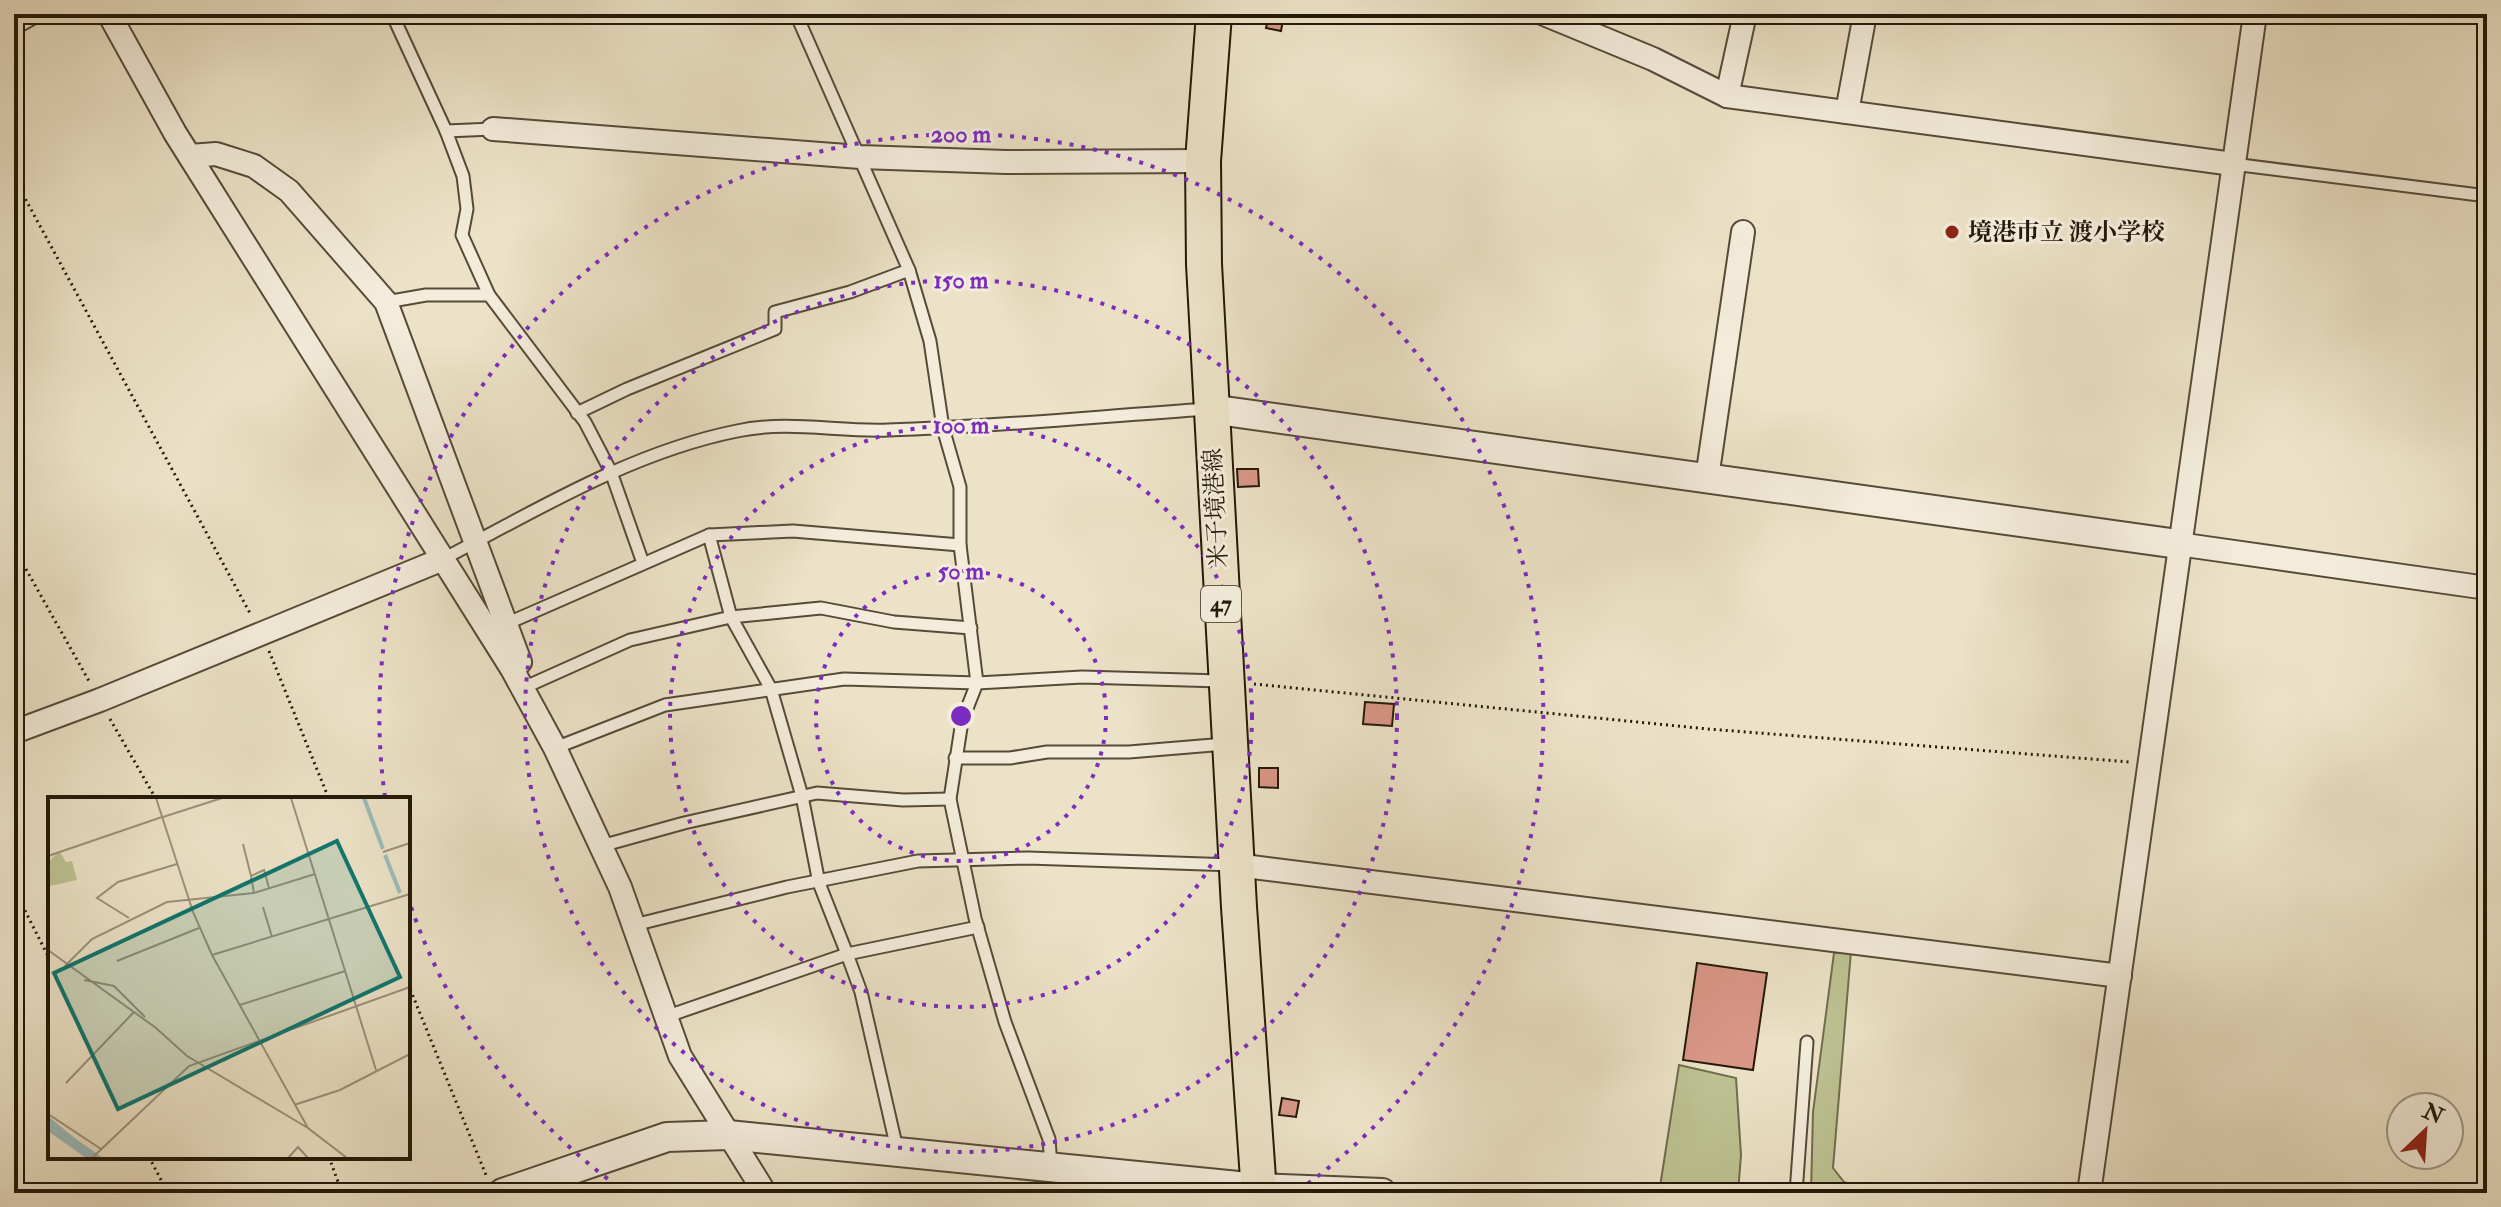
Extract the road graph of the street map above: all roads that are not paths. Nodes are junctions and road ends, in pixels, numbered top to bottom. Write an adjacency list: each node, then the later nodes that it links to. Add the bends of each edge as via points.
1 (41, 14): 10 (lane)
2 (109, 14): 15 (street)
3 (392, 14): 14 (lane)
4 (796, 14): 16 (lane)
5 (1214, 14): 17 (main road, 米子境港線 / 47)
6 (1544, 14): 11 (street)
7 (1745, 14): 11 (street)
8 (1865, 14): 12 (street)
9 (2255, 14): 18 (street)
10 (14, 29)
11 (1727, 96): 12 (street)
12 (1847, 112): 18 (street)
13 (493, 129): 14 (lane); 16 (street)
14 (446, 131): 22 (lane, via 463,176 467,209 462,235)
15 (190, 156): 23 (street, via 216,154 254,166 289,191); 33 (street)
16 (860, 157): 17 (street); 21 (lane)
17 (1203, 161): 24 (main road, 米子境港線 / 47)
18 (2233, 164): 19 (lane); 31 (street)
19 (2487, 196)
20 (1743, 232): 28 (street)
21 (909, 270): 25 (lane, via 775,312 775,329); 26 (lane, via 930,341)
22 (489, 295): 23 (lane, via 426,295); 25 (lane)
23 (386, 302): 30 (street)
24 (1210, 409): 26 (lane); 28 (street); 40 (main road, 米子境港線 / 47)
25 (577, 413): 27 (lane)
26 (943, 428): 27 (lane, via 883,431 788,424 736,431); 32 (lane, via 960,487)
27 (611, 472): 30 (lane); 34 (lane)
28 (1707, 478): 31 (street)
29 (709, 535): 32 (lane, via 793,531); 34 (lane); 36 (lane)
30 (476, 542): 33 (lane); 37 (street)
31 (2178, 544): 35 (street); 56 (street)
32 (960, 545): 38 (lane)
33 (443, 559): 39 (street); 43 (street)
34 (643, 563): 37 (lane)
35 (2487, 588)
36 (731, 617): 38 (lane, via 821,608 894,622); 39 (lane, via 630,640); 42 (lane)
37 (506, 624): 39 (street, via 520,662)
38 (971, 628): 41 (lane)
39 (518, 678): 45 (street)
40 (1226, 682): 41 (lane, via 1082,677); 44 (main road, 米子境港線 / 47)
41 (977, 683): 42 (lane, via 844,679); 46 (lane)
42 (771, 689): 45 (lane, via 665,705); 47 (lane)
43 (14, 732)
44 (1230, 745): 46 (lane); 51 (main road, 米子境港線 / 47)
45 (555, 748): 49 (street)
46 (955, 758): 48 (lane)
47 (802, 796): 48 (lane); 49 (lane); 52 (lane)
48 (950, 799): 50 (lane)
49 (601, 846): 53 (street)
50 (963, 859): 51 (lane); 52 (lane, via 918,861); 54 (lane)
51 (1236, 865): 56 (street); 63 (main road, 米子境港線 / 47)
52 (819, 883): 53 (lane); 55 (lane)
53 (634, 925): 57 (street)
54 (978, 927): 55 (lane); 61 (lane, via 1005,1022 1049,1139)
55 (847, 954): 57 (lane); 60 (lane, via 861,992)
56 (2120, 976): 67 (street)
57 (665, 1017): 59 (street, via 680,1056)
58 (1807, 1042): 66 (lane)
59 (728, 1135): 60 (street); 62 (street, via 667,1137); 64 (street)
60 (897, 1153): 61 (street)
61 (1051, 1169): 63 (street)
62 (495, 1186)
63 (1258, 1190): 65 (street)
64 (765, 1193)
65 (1382, 1193)
66 (1796, 1193)
67 (2089, 1193)

